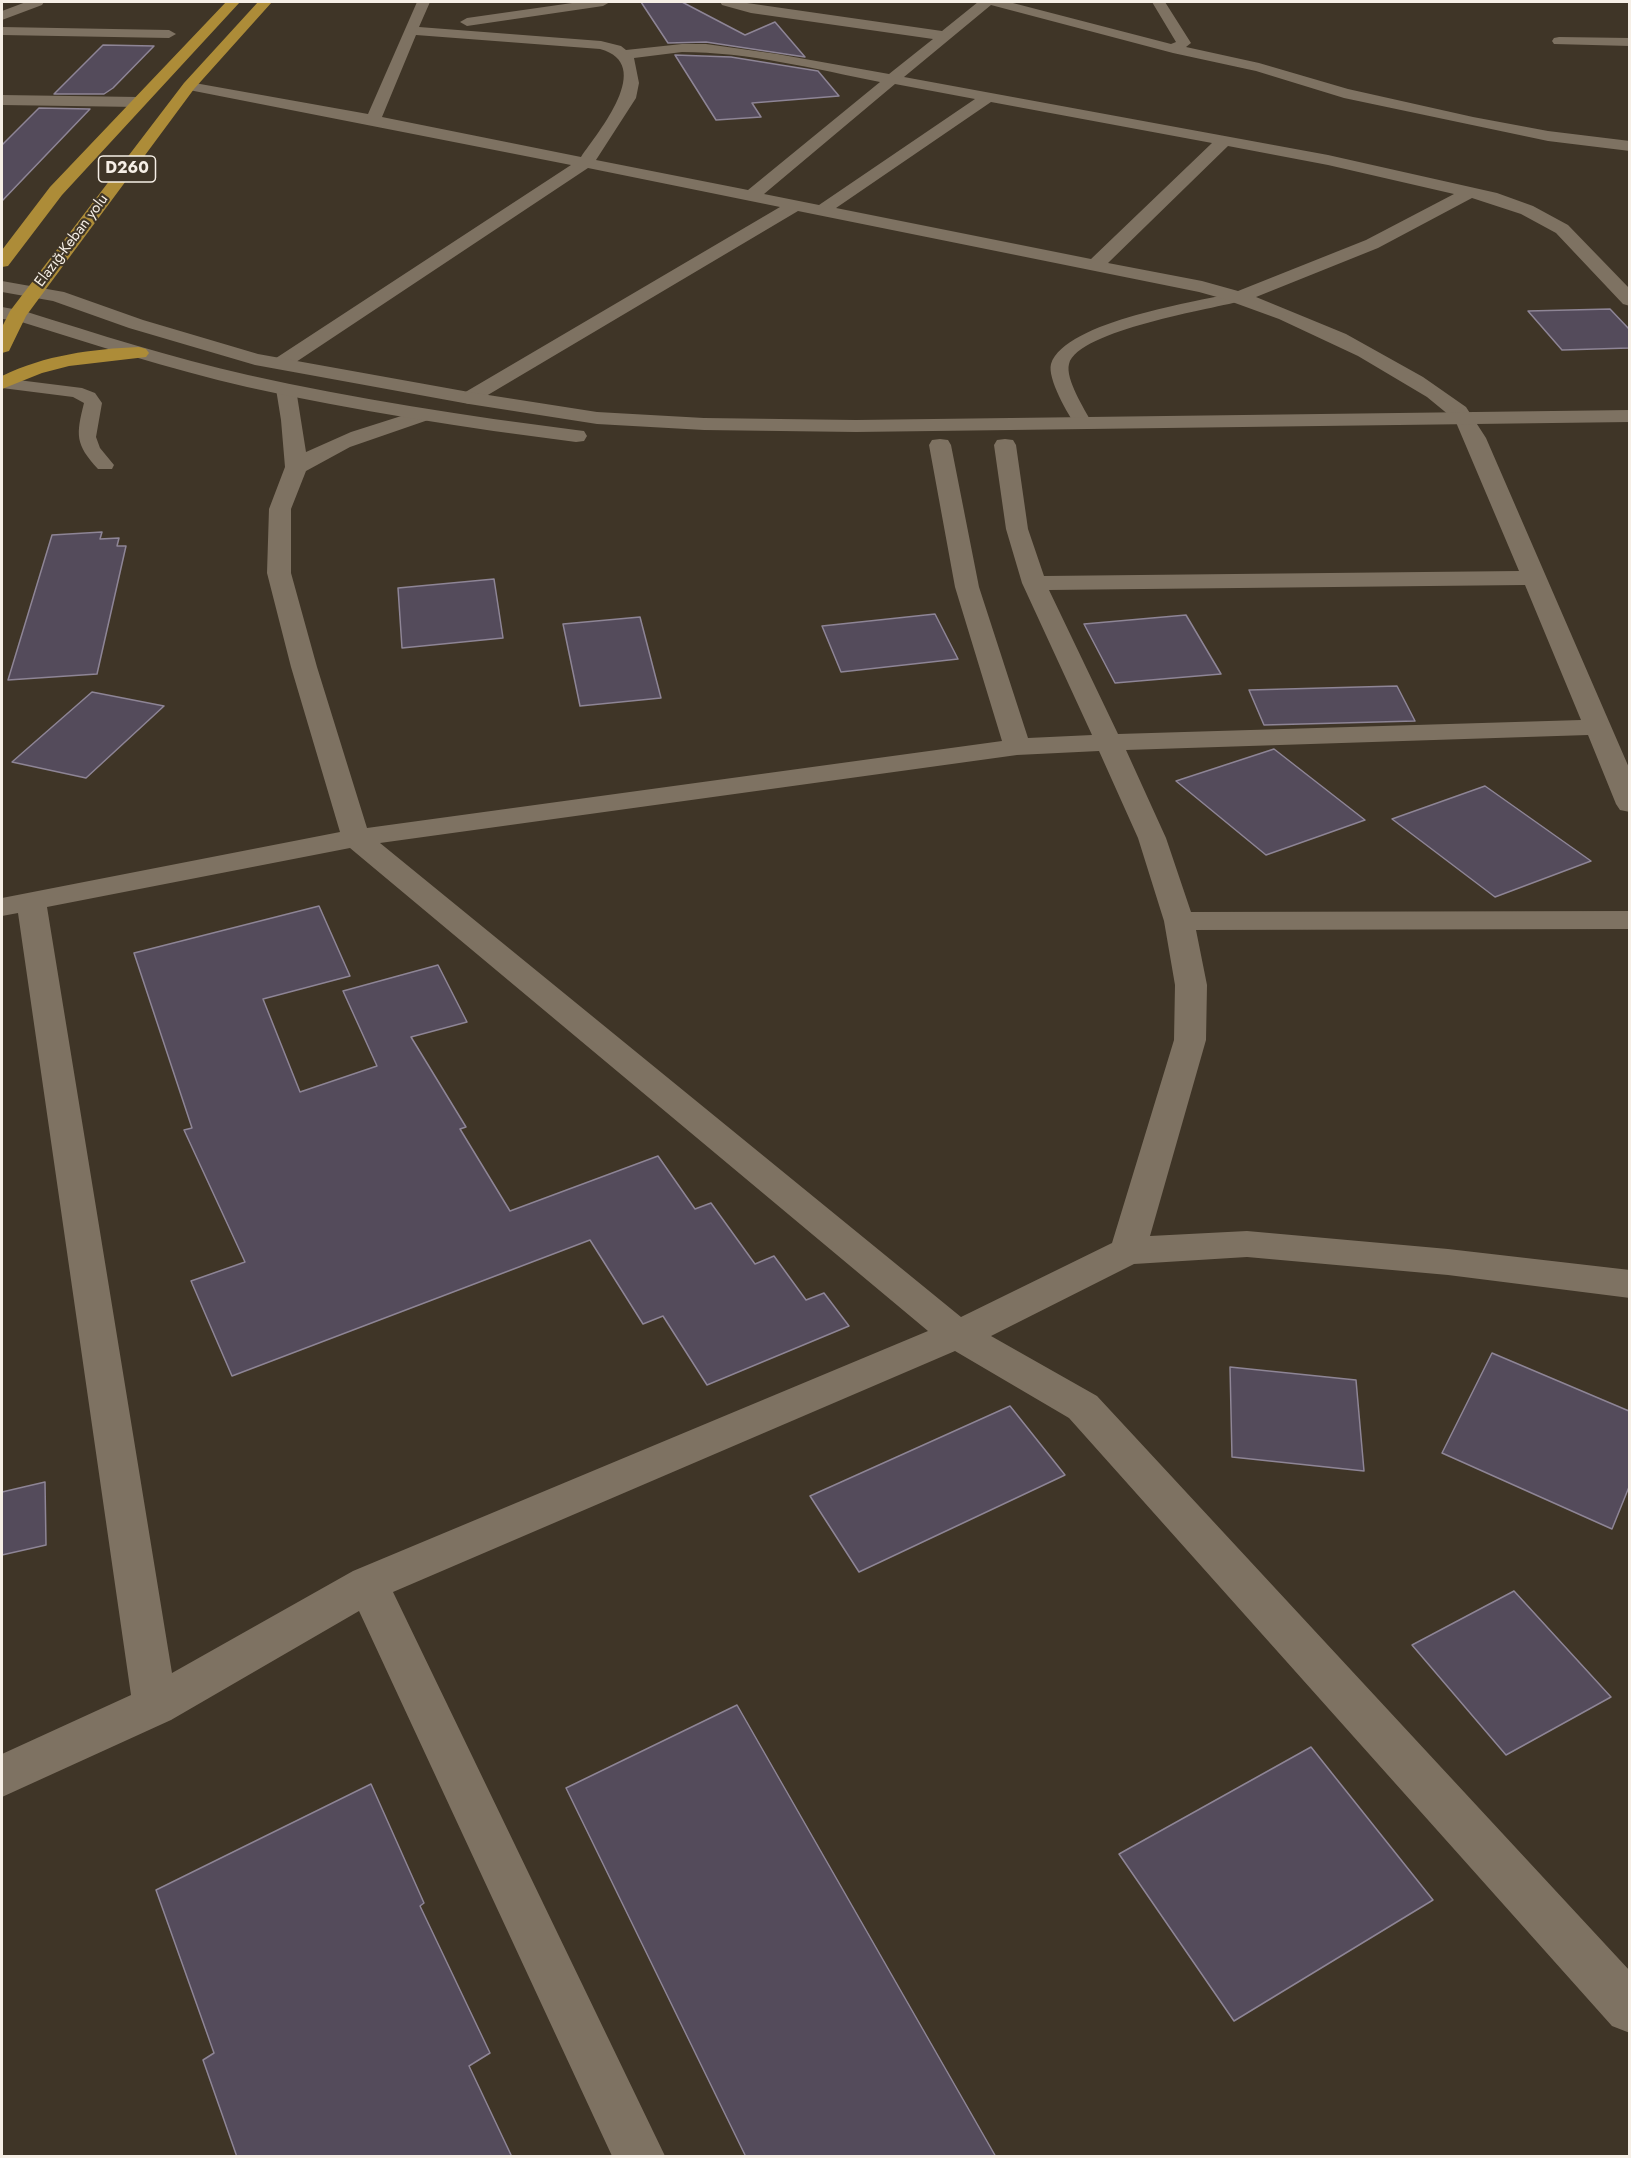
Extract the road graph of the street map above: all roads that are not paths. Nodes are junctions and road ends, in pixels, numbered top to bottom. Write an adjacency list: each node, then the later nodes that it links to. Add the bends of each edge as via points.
1 (37, 2): 10 (street)
2 (232, 2): 23 (highway, D260)
3 (265, 2): 20 (highway, Elazığ-Keban yolu / D260)
4 (423, 2): 11 (street)
5 (603, 2): 11 (street)
6 (727, 2): 14 (street, via 751,9)
7 (986, 2): 14 (street)
8 (996, 2): 17 (street)
9 (1160, 2): 17 (street, via 1184,43)
10 (2, 16)
11 (412, 31): 18 (street, via 601,45); 24 (street)
12 (5, 34): 13 (street)
13 (169, 34)
14 (944, 36): 19 (street)
15 (1559, 41): 16 (street)
16 (1629, 42)
17 (1173, 48): 26 (street, via 1473,122)
18 (624, 55): 19 (street, via 682,48 717,49); 27 (street, via 630,65 632,83 628,98)
19 (890, 80): 21 (street); 29 (street)
20 (189, 86): 24 (street); 35 (highway, Elazığ-Keban yolu / D260)
21 (987, 98): 25 (street); 31 (street)
22 (2, 100): 23 (street)
23 (138, 102): 32 (highway, D260, via 56,191)
24 (373, 120): 27 (street)
25 (1225, 140): 28 (street); 33 (street)
26 (1629, 146)
27 (586, 162): 29 (street); 41 (street)
28 (1470, 192): 36 (street, via 1510,203 1562,229); 37 (street, via 1372,244)
29 (751, 196): 30 (street)
30 (796, 205): 31 (street); 44 (street)
31 (822, 210): 33 (street)
32 (2, 262)
33 (1096, 264): 37 (street)
34 (2, 287): 35 (street)
35 (34, 292): 38 (highway, Elazığ-Keban yolu / D260); 41 (street, via 57,296 217,349)
36 (1626, 292)
37 (1240, 297): 47 (street, via 1296,318 1391,366 1433,392); 48 (lane, via 1110,327 1072,345 1064,354 1059,373)
38 (9, 314): 39 (highway, Elazığ-Keban yolu / D260); 40 (street)
39 (2, 347)
40 (139, 353): 42 (highway, via 65,360); 43 (street)
41 (280, 364): 44 (street)
42 (2, 383): 53 (lane, via 89,396 93,403 85,438)
43 (286, 389): 45 (street); 54 (street)
44 (470, 398): 48 (street, via 597,418)
45 (424, 415): 50 (street, via 564,436); 54 (street, via 327,448)
46 (1629, 416): 47 (street)
47 (1469, 427): 48 (street); 49 (street); 55 (street)
48 (1085, 433)
49 (1629, 436)
50 (757, 445)
51 (781, 445): 52 (street)
52 (940, 445): 56 (street, via 997,445); 59 (street, via 967,587)
53 (105, 465)
54 (296, 467): 61 (street, via 280,509 279,573)
55 (1534, 578): 56 (street); 57 (street)
56 (1034, 583): 58 (street)
57 (1597, 727): 58 (street); 60 (street)
58 (1109, 742): 59 (street); 64 (street, via 1152,838)
59 (1017, 747): 61 (street)
60 (1628, 798)
61 (356, 838): 62 (street); 67 (street)
62 (16, 904): 69 (street)
63 (1629, 920): 64 (street)
64 (1179, 921): 65 (street, via 1191,985 1190,1040)
65 (1128, 1251): 66 (street, via 1247,1244 1448,1262); 67 (street)
66 (1629, 1284)
67 (958, 1335): 68 (street); 71 (street, via 1083,1407)
68 (368, 1584): 69 (street); 72 (street)
69 (155, 1706): 70 (street)
70 (2, 1776)
71 (1629, 2008)
72 (639, 2157)

